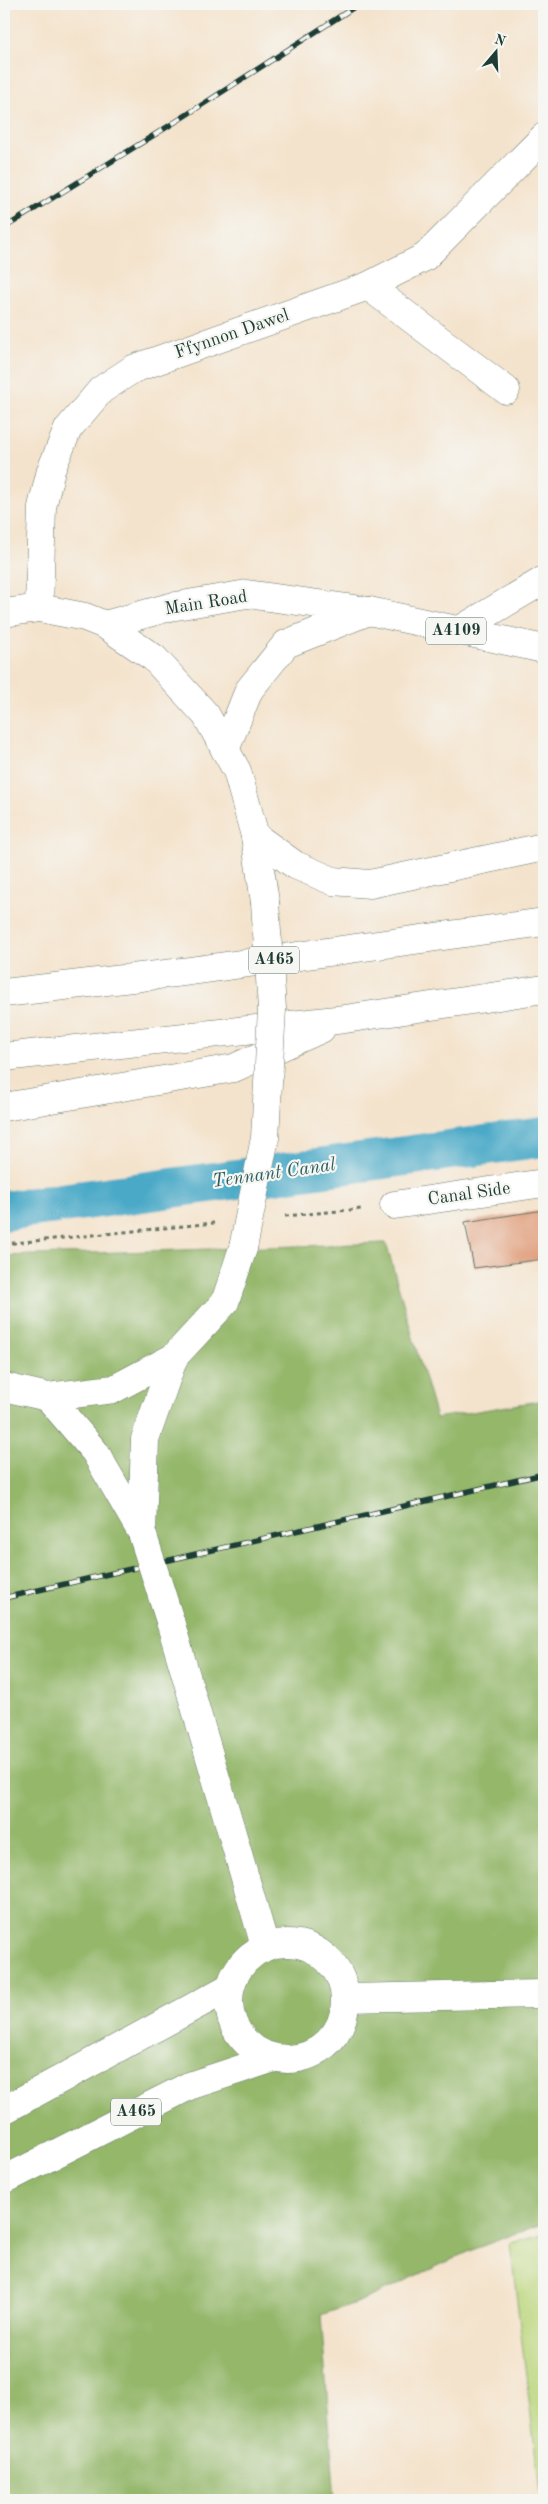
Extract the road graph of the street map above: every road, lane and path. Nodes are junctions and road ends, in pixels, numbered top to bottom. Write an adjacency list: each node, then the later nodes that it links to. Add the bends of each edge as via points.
1 (544, 137): 2 (main road, Ffynnon Dawel, via 425,257)
2 (368, 286): 3 (main road); 5 (main road, Ffynnon Dawel, via 134,369 101,390 68,429 51,470 42,507)
3 (506, 390)
4 (544, 580): 9 (main road)
5 (39, 608): 7 (main road); 8 (main road, via 85,617)
6 (369, 611): 8 (main road, Main Road, via 247,594 170,607); 9 (main road, Main Road / A4109); 11 (main road, via 286,644 250,690)
7 (4, 613)
8 (104, 625): 11 (main road, via 154,658 206,715)
9 (458, 632): 10 (main road, Main Road / A4109)
10 (544, 649)
11 (225, 750): 12 (main road, via 237,771)
12 (255, 836): 13 (main road, via 295,866 333,881 370,884); 25 (main road, bridge, via 265,902 272,1009 264,1138 242,1248 225,1302)
13 (544, 848)
14 (544, 922): 16 (main road, A465, via 183,972)
15 (544, 989): 17 (main road)
16 (4, 993)
17 (345, 1018): 18 (main road); 19 (main road, via 234,1068)
18 (4, 1057)
19 (4, 1107)
20 (544, 1183): 21 (main road, Canal Side)
21 (394, 1205): 22 (path)
22 (277, 1217)
23 (218, 1223): 24 (path)
24 (4, 1244)
25 (174, 1357): 27 (main road, via 114,1389); 28 (main road, via 145,1439)
26 (4, 1387): 27 (main road)
27 (48, 1397): 28 (main road, via 95,1452)
28 (142, 1533): 29 (main road, bridge)
29 (265, 1946): 30 (main road, via 249,1956 237,1970); 32 (main road, via 284,1942 302,1944 319,1951 333,1964 342,1980)
30 (230, 1987): 33 (main road, via 229,2006 233,2024 257,2051); 34 (main road)
31 (544, 1994): 32 (main road)
32 (346, 1998): 33 (main road, via 344,2016 337,2032 325,2046 292,2060)
33 (274, 2058): 35 (main road, A465, via 189,2086)
34 (4, 2110)
35 (4, 2180)

